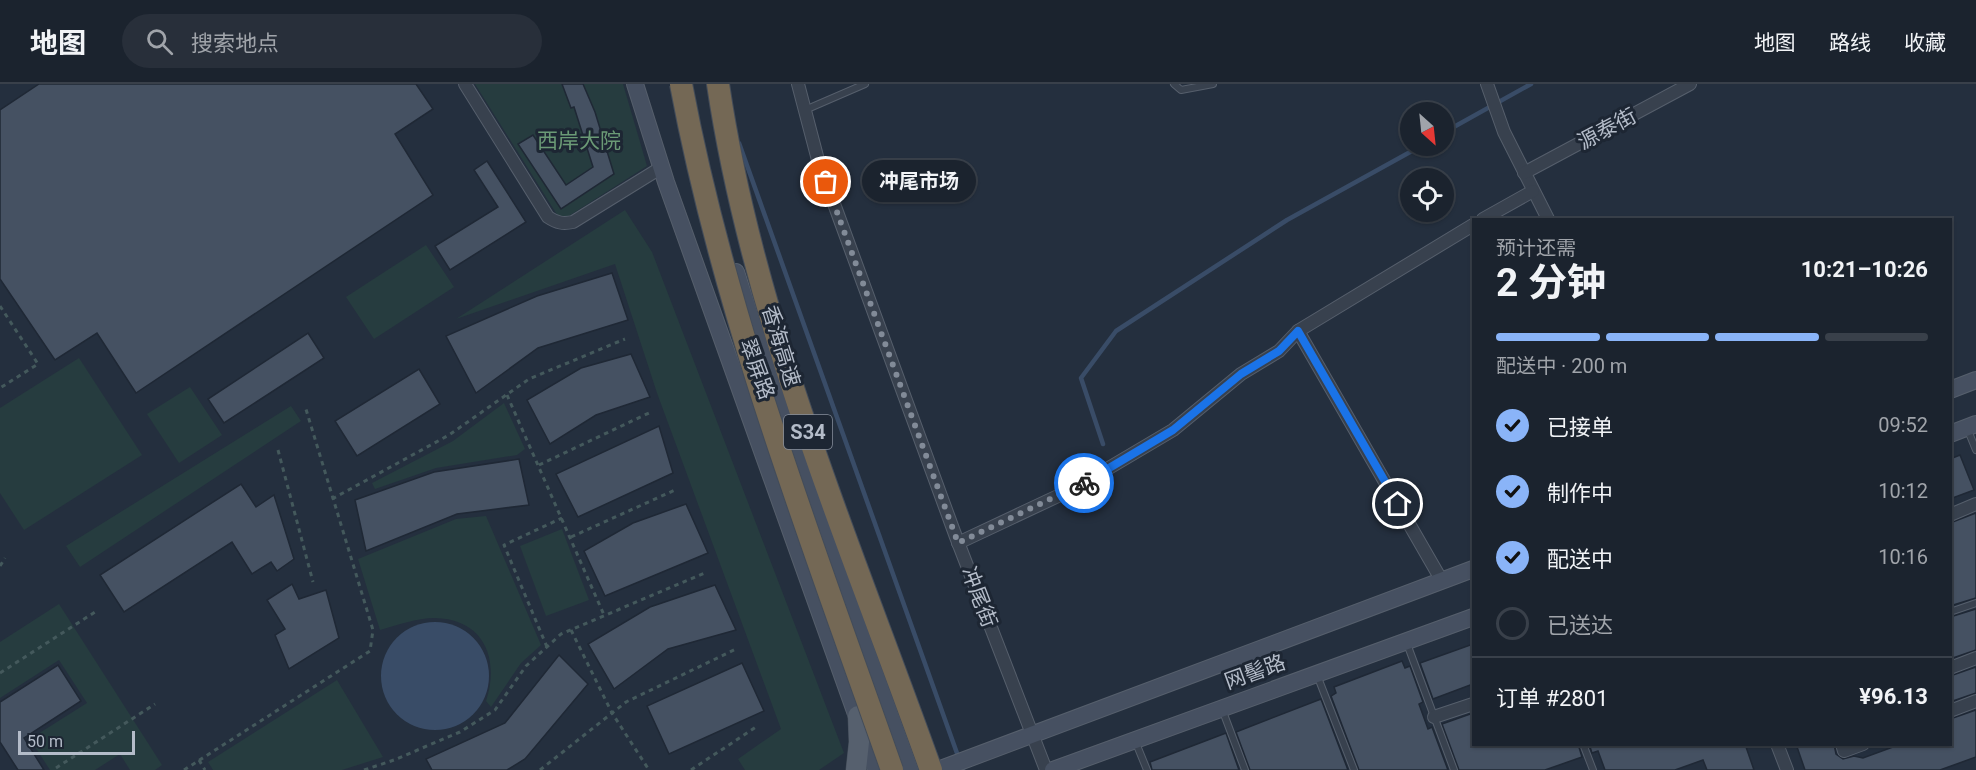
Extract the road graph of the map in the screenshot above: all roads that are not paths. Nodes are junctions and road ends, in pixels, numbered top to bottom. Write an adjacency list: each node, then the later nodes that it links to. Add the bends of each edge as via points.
1 (465, 84): 13 (street, via 548,217 555,222 573,222)
2 (635, 84): 13 (main road, 翠屏路)
3 (672, 84): 53 (main road, 翠屏路, via 708,183 784,422)
4 (681, 84): 52 (highway, 香海高速 / S34, bridge, via 695,160 772,427)
5 (718, 84): 49 (highway, 香海高速 / S34, via 728,155 803,420)
6 (798, 84): 12 (street, 冲尾街)
7 (866, 84): 12 (lane)
8 (1174, 84): 9 (lane, via 1181,90)
9 (1213, 84)
10 (1690, 84): 14 (street, 源泰街)
11 (1488, 89): 14 (street)
12 (804, 110): 27 (street, 冲尾街, via 818,160)
13 (662, 167): 41 (main road, 翠屏路)
14 (1524, 173): 15 (street)
15 (1533, 190): 16 (street); 17 (street)
16 (1486, 218)
17 (1547, 218)
18 (1472, 226): 19 (street)
19 (1298, 331): 27 (street, via 1279,351 1241,374 1173,430 1075,488); 29 (street)
20 (1976, 380): 21 (main road)
21 (1952, 389)
22 (1971, 425): 23 (main road); 24 (lane)
23 (1952, 433)
24 (1976, 450)
25 (1976, 504): 26 (street)
26 (1952, 514)
27 (958, 543): 43 (street, 冲尾街)
28 (1472, 569): 29 (main road)
29 (1442, 581): 43 (main road)
30 (1976, 603): 31 (lane)
31 (1952, 611)
32 (1472, 617): 33 (main road, 网髻路)
33 (1405, 641): 36 (main road, 网髻路); 42 (lane)
34 (1976, 658): 35 (street)
35 (1952, 667)
36 (1316, 673): 39 (main road, 网髻路); 58 (lane)
37 (1976, 701): 40 (street)
38 (1472, 704): 42 (street)
39 (1222, 708): 44 (main road, 网髻路); 57 (lane)
40 (1952, 710)
41 (858, 716): 50 (main road); 51 (main road, 翠屏路)
42 (1434, 717): 59 (lane)
43 (1031, 733): 49 (main road); 54 (street, 冲尾街)
44 (1135, 740): 55 (main road, 网髻路); 56 (lane)
45 (1584, 746): 60 (lane)
46 (1778, 746): 61 (street)
47 (1843, 746): 48 (street, via 1844,751)
48 (1858, 746)
49 (940, 768)
50 (856, 770)
51 (876, 770)
52 (892, 770)
53 (910, 770)
54 (1046, 770)
55 (1053, 770)
56 (1146, 770)
57 (1245, 770)
58 (1354, 770)
59 (1454, 770)
60 (1593, 770)
61 (1786, 770)

